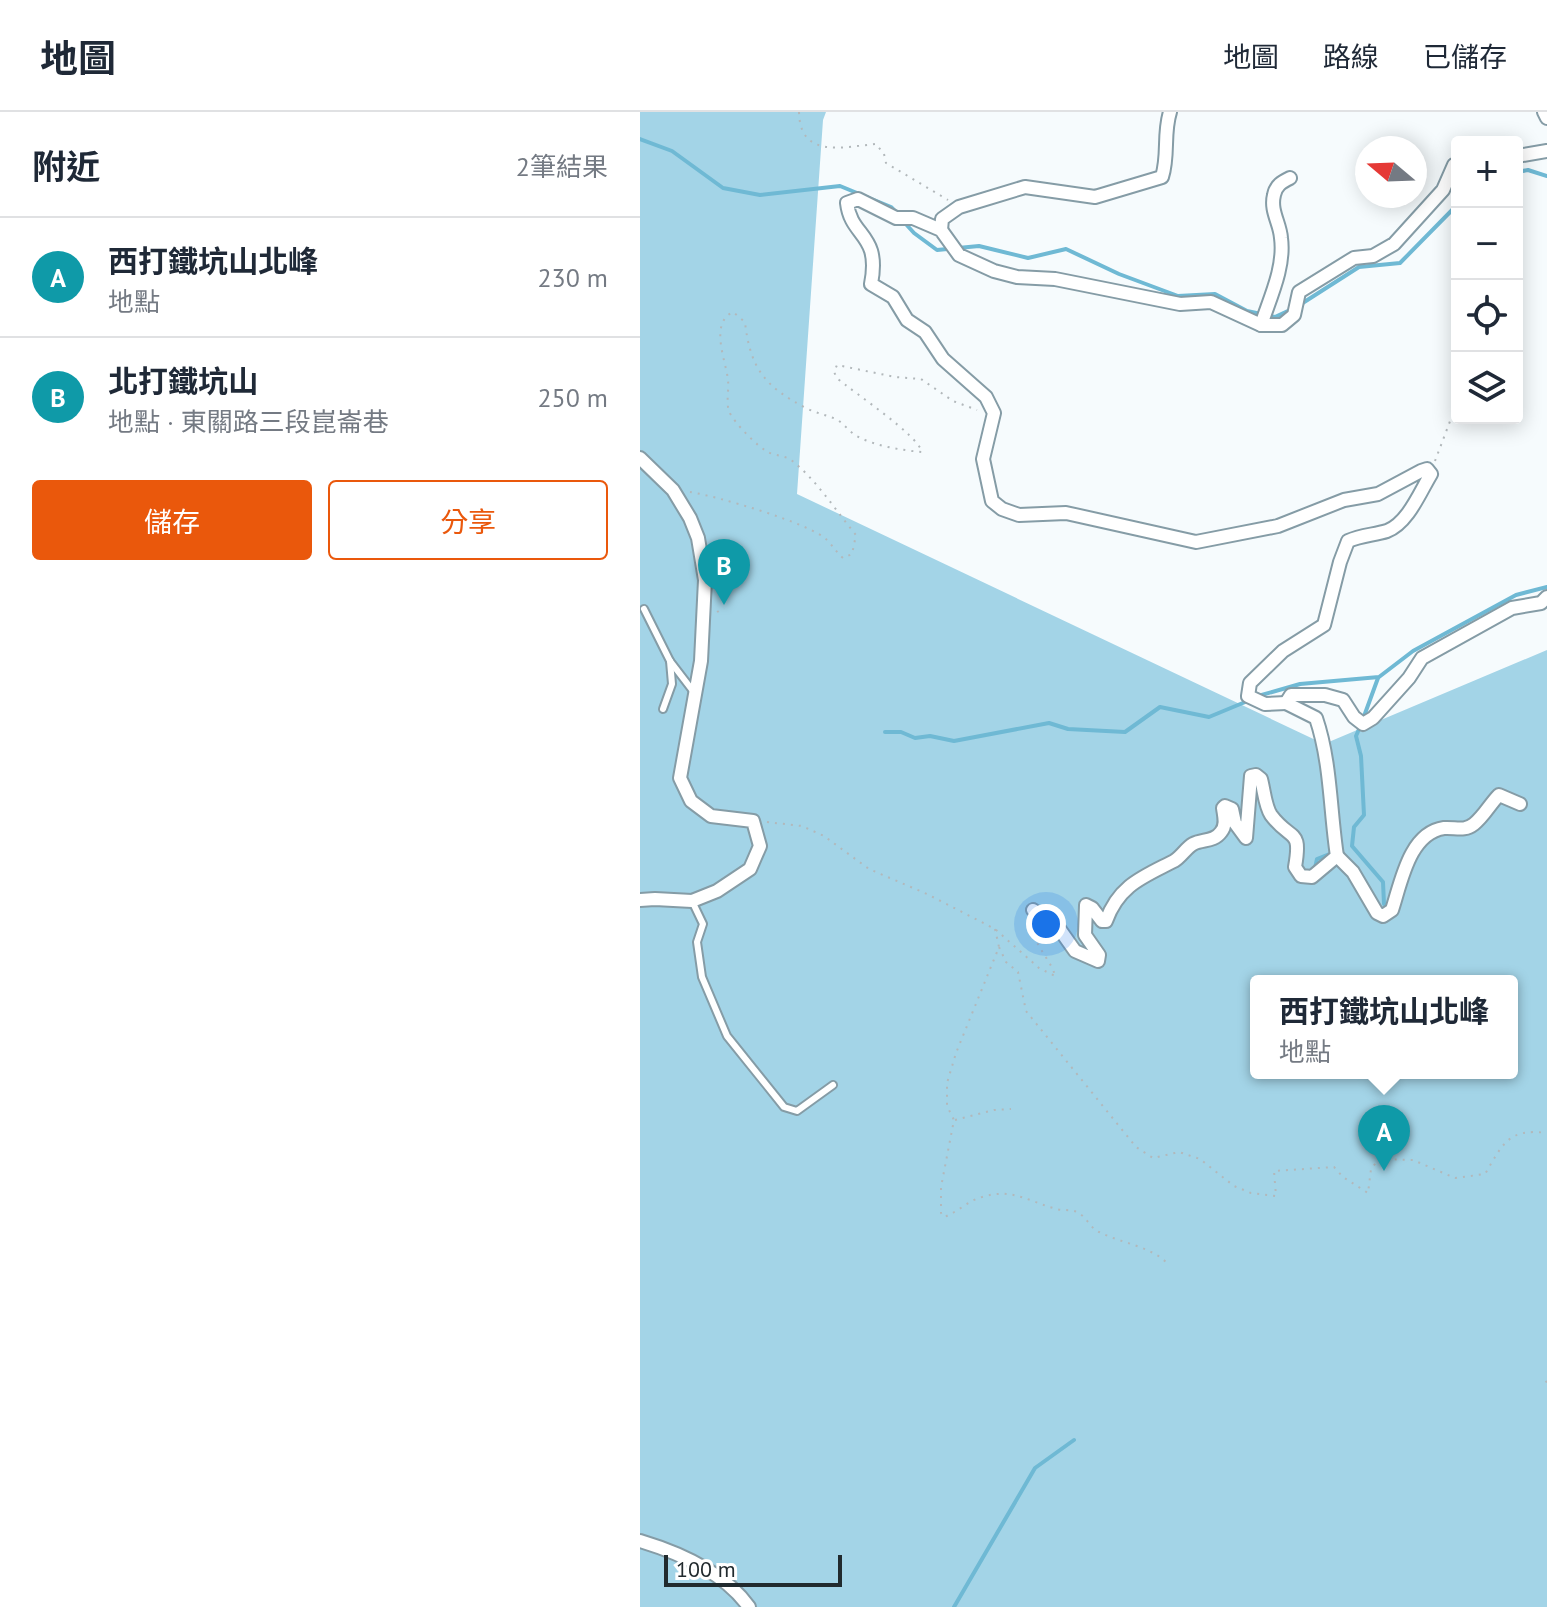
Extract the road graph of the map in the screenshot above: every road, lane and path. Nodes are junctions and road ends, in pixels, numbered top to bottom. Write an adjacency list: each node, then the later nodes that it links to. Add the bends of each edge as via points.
1 (799, 112): 9 (path, via 799,129 809,142 830,148 876,144 886,163)
2 (1170, 112): 9 (street, via 1162,177 1095,197 1025,187)
3 (1544, 112): 4 (street)
4 (1547, 118)
5 (1547, 151): 6 (street)
6 (1523, 155)
7 (1451, 172): 11 (street, via 1443,190 1394,244 1373,256 1354,258 1299,292 1294,315 1282,325)
8 (1290, 178): 11 (street, via 1274,191 1272,207 1282,239 1277,279)
9 (959, 207): 10 (street, via 942,219)
10 (941, 230): 11 (street, via 959,255 994,271 1180,304 1211,302); 12 (street, via 913,218 896,218 858,199 847,203 872,248 871,284 893,297 907,320 986,397)
11 (1261, 325)
12 (994, 413): 15 (street, via 983,459 992,501 1002,509 1019,515 1066,513 1196,542 1278,526 1344,500 1378,494 1421,471); 16 (path, via 953,401 921,379 837,365 837,378 919,442 922,452 877,444 806,408 767,381 754,365 745,322 733,312 721,323 729,411 768,452 789,458 809,478 856,535 852,554 843,558 826,539 779,516)
13 (1451, 423): 15 (path)
14 (640, 458): 16 (street)
15 (1431, 474): 21 (street, via 1401,522 1348,541 1324,625 1283,651 1250,683 1248,696 1265,704)
16 (673, 490): 20 (street, via 698,538 705,580)
17 (1547, 597): 21 (street, via 1512,608 1422,658 1363,724 1343,700 1325,695 1291,695)
18 (644, 609): 19 (lane)
19 (670, 661): 20 (lane); 22 (lane, via 672,684)
20 (695, 694): 24 (street, via 680,778 691,801 711,816)
21 (1286, 703): 25 (street, via 1316,718 1321,732)
22 (663, 709)
23 (1520, 804): 25 (street, via 1499,795 1474,824 1462,830 1442,828 1423,839 1413,850 1392,910 1383,916)
24 (753, 821): 27 (street, via 760,846 750,869); 29 (path, via 802,826 869,869)
25 (1337, 856): 28 (street, via 1312,877 1301,876 1295,867 1297,838 1269,813 1256,775 1251,776 1246,838 1232,809 1225,806 1220,834 1192,844 1175,860 1138,879 1113,903 1106,921 1086,905 1085,935 1098,961 1075,951 1058,927)
26 (640, 900): 27 (street)
27 (692, 901): 31 (lane, via 703,924 697,942 702,977 727,1036 784,1107 797,1111)
28 (1033, 910): 29 (path, via 1028,928 1055,976)
29 (995, 929): 30 (path)
30 (999, 947): 33 (path, via 947,1083 947,1106); 34 (path, via 1018,972 1026,1011 1136,1147 1153,1158 1179,1152 1200,1159 1251,1193 1276,1196 1274,1171 1334,1167 1368,1193 1371,1169 1379,1159 1413,1160 1455,1178 1485,1174 1505,1142 1527,1131)
31 (833, 1085)
32 (1011, 1109): 33 (path)
33 (954, 1120): 35 (path, via 941,1187 944,1217 979,1197 1020,1195 1076,1212 1095,1231 1156,1253)
34 (1547, 1133)
35 (1166, 1262)
36 (640, 1541): 37 (street, via 678,1553 725,1583)
37 (749, 1607)

